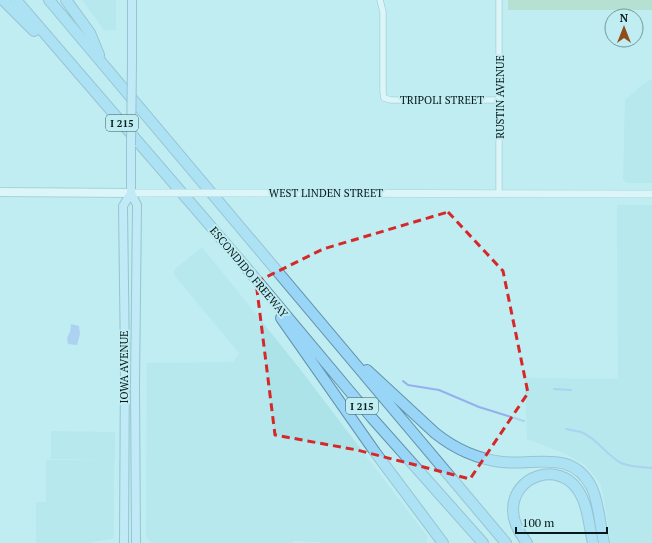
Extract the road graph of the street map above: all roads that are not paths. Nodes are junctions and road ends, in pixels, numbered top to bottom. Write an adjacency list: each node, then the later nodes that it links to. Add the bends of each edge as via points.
1 (3, 0): 9 (highway)
2 (16, 0): 9 (highway, ESCONDIDO FREEWAY / I 215)
3 (49, 0): 8 (highway, ESCONDIDO FREEWAY / I 215)
4 (66, 0): 8 (highway, via 90,33)
5 (132, 0): 12 (main road, IOWA AVENUE, bridge)
6 (380, 0): 10 (street, TRIPOLI STREET, via 383,12 384,98)
7 (500, 0): 10 (street, RUSTIN AVENUE)
8 (102, 64): 16 (highway, ESCONDIDO FREEWAY / I 215)
9 (83, 78): 15 (highway, ESCONDIDO FREEWAY / I 215)
10 (499, 100): 13 (street, RUSTIN AVENUE)
11 (0, 192): 12 (main road, WEST LINDEN STREET)
12 (131, 193): 13 (street, WEST LINDEN STREET, bridge); 18 (main road, IOWA AVENUE, via 123,206); 19 (main road, IOWA AVENUE, via 137,205)
13 (499, 194): 14 (street, WEST LINDEN STREET)
14 (652, 194)
15 (244, 266): 17 (highway, via 375,452); 22 (highway, ESCONDIDO FREEWAY / I 215, via 372,418)
16 (335, 340): 23 (highway, ESCONDIDO FREEWAY / I 215); 26 (highway, via 435,433 456,448 489,460 562,463 580,472 594,495)
17 (432, 528): 20 (highway); 21 (highway)
18 (124, 543)
19 (136, 543)
20 (434, 543)
21 (443, 543)
22 (484, 543)
23 (506, 543)
24 (527, 543): 25 (highway, via 515,520 514,501 526,482 533,477 551,474 563,476 579,491)
25 (593, 543)
26 (604, 543)

